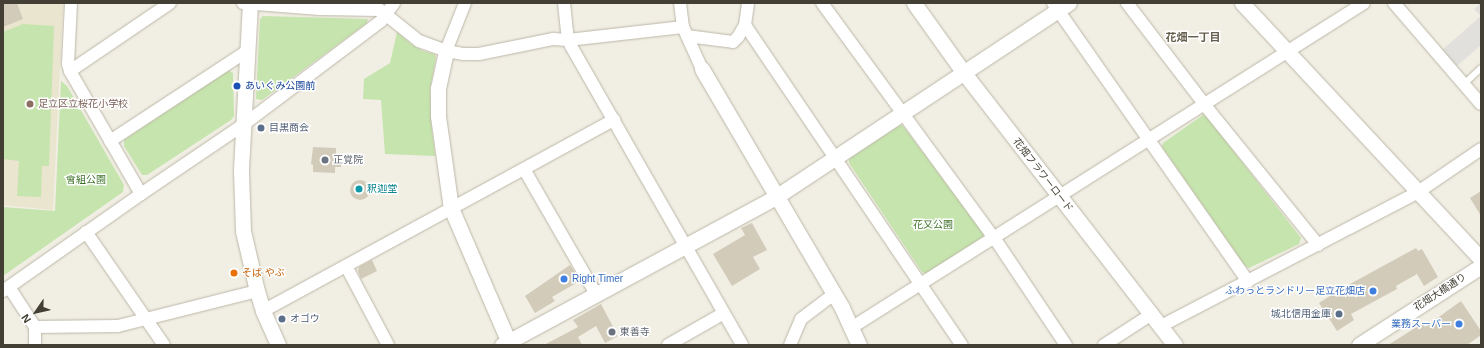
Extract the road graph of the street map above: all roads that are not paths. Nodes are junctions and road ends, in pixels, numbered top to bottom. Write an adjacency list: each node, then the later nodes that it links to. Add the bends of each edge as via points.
1 (71, 3): 26 (street, via 68,64)
2 (170, 3): 26 (street)
3 (394, 3): 17 (street)
4 (465, 3): 22 (street)
5 (564, 3): 20 (street)
6 (680, 3): 19 (street)
7 (748, 3): 18 (street)
8 (822, 3): 31 (street)
9 (914, 3): 27 (street, 花畑フラワーロード)
10 (1127, 3): 30 (street)
11 (1242, 3): 23 (street)
12 (1364, 3): 23 (street)
13 (1394, 3): 28 (street)
14 (247, 4): 16 (street); 21 (street)
15 (1060, 5): 27 (street); 35 (street)
16 (324, 6): 17 (street, via 380,10)
17 (386, 14): 22 (street, via 419,41); 33 (street, via 381,21)
18 (745, 25): 19 (street, via 733,42); 37 (street)
19 (685, 31): 20 (street); 25 (street)
20 (568, 40): 22 (street, via 553,39 479,54); 32 (street)
21 (247, 51): 33 (street); 34 (street)
22 (446, 51): 43 (street, via 438,88 438,116)
23 (1288, 52): 30 (street); 39 (street)
24 (1481, 68): 28 (lane)
25 (702, 69): 41 (street)
26 (70, 71): 34 (street)
27 (964, 73): 31 (street); 42 (street, 花畑フラワーロード)
28 (1464, 84): 29 (street)
29 (1481, 104)
30 (1205, 105): 35 (street); 47 (street)
31 (903, 113): 37 (street); 45 (street)
32 (614, 120): 38 (street); 46 (street)
33 (243, 125): 40 (street); 54 (street, via 243,231)
34 (110, 141): 40 (street)
35 (1148, 141): 42 (street); 51 (street)
36 (1481, 149): 39 (street)
37 (835, 158): 41 (street); 52 (street)
38 (524, 169): 43 (street); 55 (street)
39 (1418, 192): 47 (street); 48 (street)
40 (140, 194): 44 (street)
41 (777, 196): 46 (street); 56 (street)
42 (1060, 197): 45 (street); 60 (street, 花畑フラワーロード)
43 (451, 208): 49 (street); 63 (street)
44 (86, 232): 53 (street); 59 (street)
45 (995, 239): 52 (street); 73 (street)
46 (686, 245): 55 (street); 58 (street)
47 (1318, 245): 51 (street)
48 (1481, 259)
49 (346, 266): 57 (street); 67 (street)
50 (1481, 266): 76 (street, 花畑大橋通り)
51 (1248, 282): 60 (street)
52 (922, 285): 62 (street); 72 (street)
53 (6, 289): 61 (street)
54 (257, 291): 57 (street); 59 (street)
55 (596, 294): 63 (street)
56 (834, 294): 62 (street); 70 (street, via 801,319)
57 (263, 311): 66 (street)
58 (724, 313): 68 (street); 69 (street)
59 (145, 318): 61 (street, via 118,326); 65 (street)
60 (1156, 320): 74 (street); 75 (street, 花畑フラワーロード)
61 (35, 327): 64 (street)
62 (851, 328): 71 (street)
63 (507, 344)
64 (35, 345)
65 (164, 345)
66 (278, 345)
67 (388, 345)
68 (668, 345)
69 (742, 345)
70 (790, 345)
71 (859, 345)
72 (962, 345)
73 (1066, 345)
74 (1104, 345)
75 (1175, 345)
76 (1359, 345)

